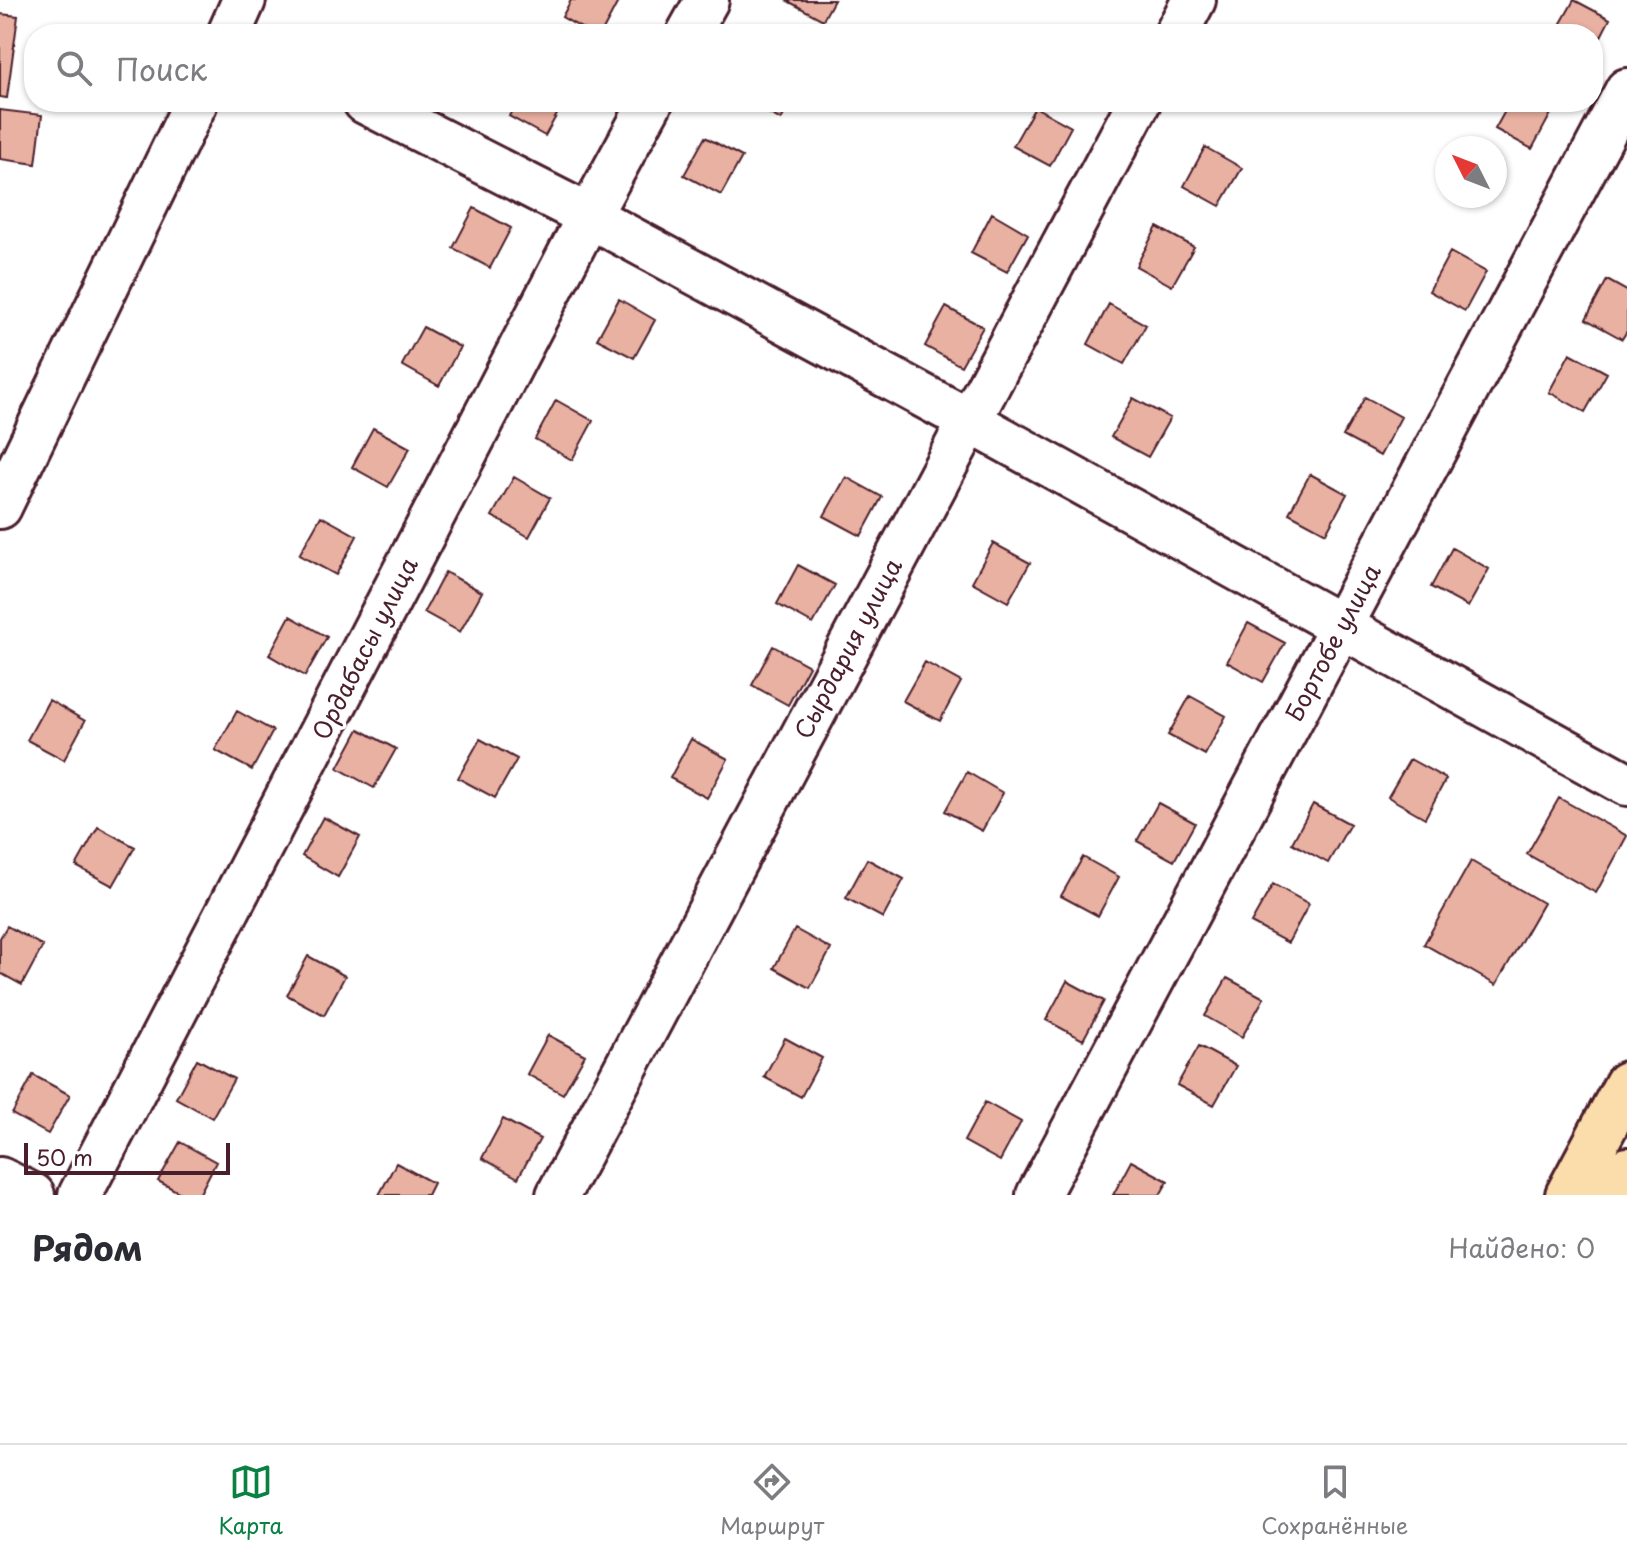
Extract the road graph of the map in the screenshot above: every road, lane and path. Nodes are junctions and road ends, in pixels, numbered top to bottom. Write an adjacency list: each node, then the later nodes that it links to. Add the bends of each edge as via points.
1 (707, 0): 3 (street)
2 (1194, 0): 4 (street)
3 (694, 24)
4 (1181, 24)
5 (1627, 90): 14 (street, Бортобе улица)
6 (191, 112): 12 (street)
7 (385, 112): 10 (street)
8 (646, 112): 10 (street, Ордабасы улица)
9 (1134, 112): 11 (street, Сырдария улица)
10 (589, 216): 11 (street); 20 (street, Ордабасы улица)
11 (968, 420): 14 (street); 21 (street, Сырдария улица)
12 (10, 462): 13 (street)
13 (0, 507)
14 (1341, 625): 15 (street); 22 (street, Бортобе улица)
15 (1627, 784)
16 (1627, 1084): 23 (main road)
17 (1627, 1170): 24 (main road)
18 (0, 1179): 19 (street)
19 (33, 1195)
20 (80, 1195)
21 (558, 1195)
22 (1038, 1195)
23 (1568, 1195)
24 (1614, 1195)

